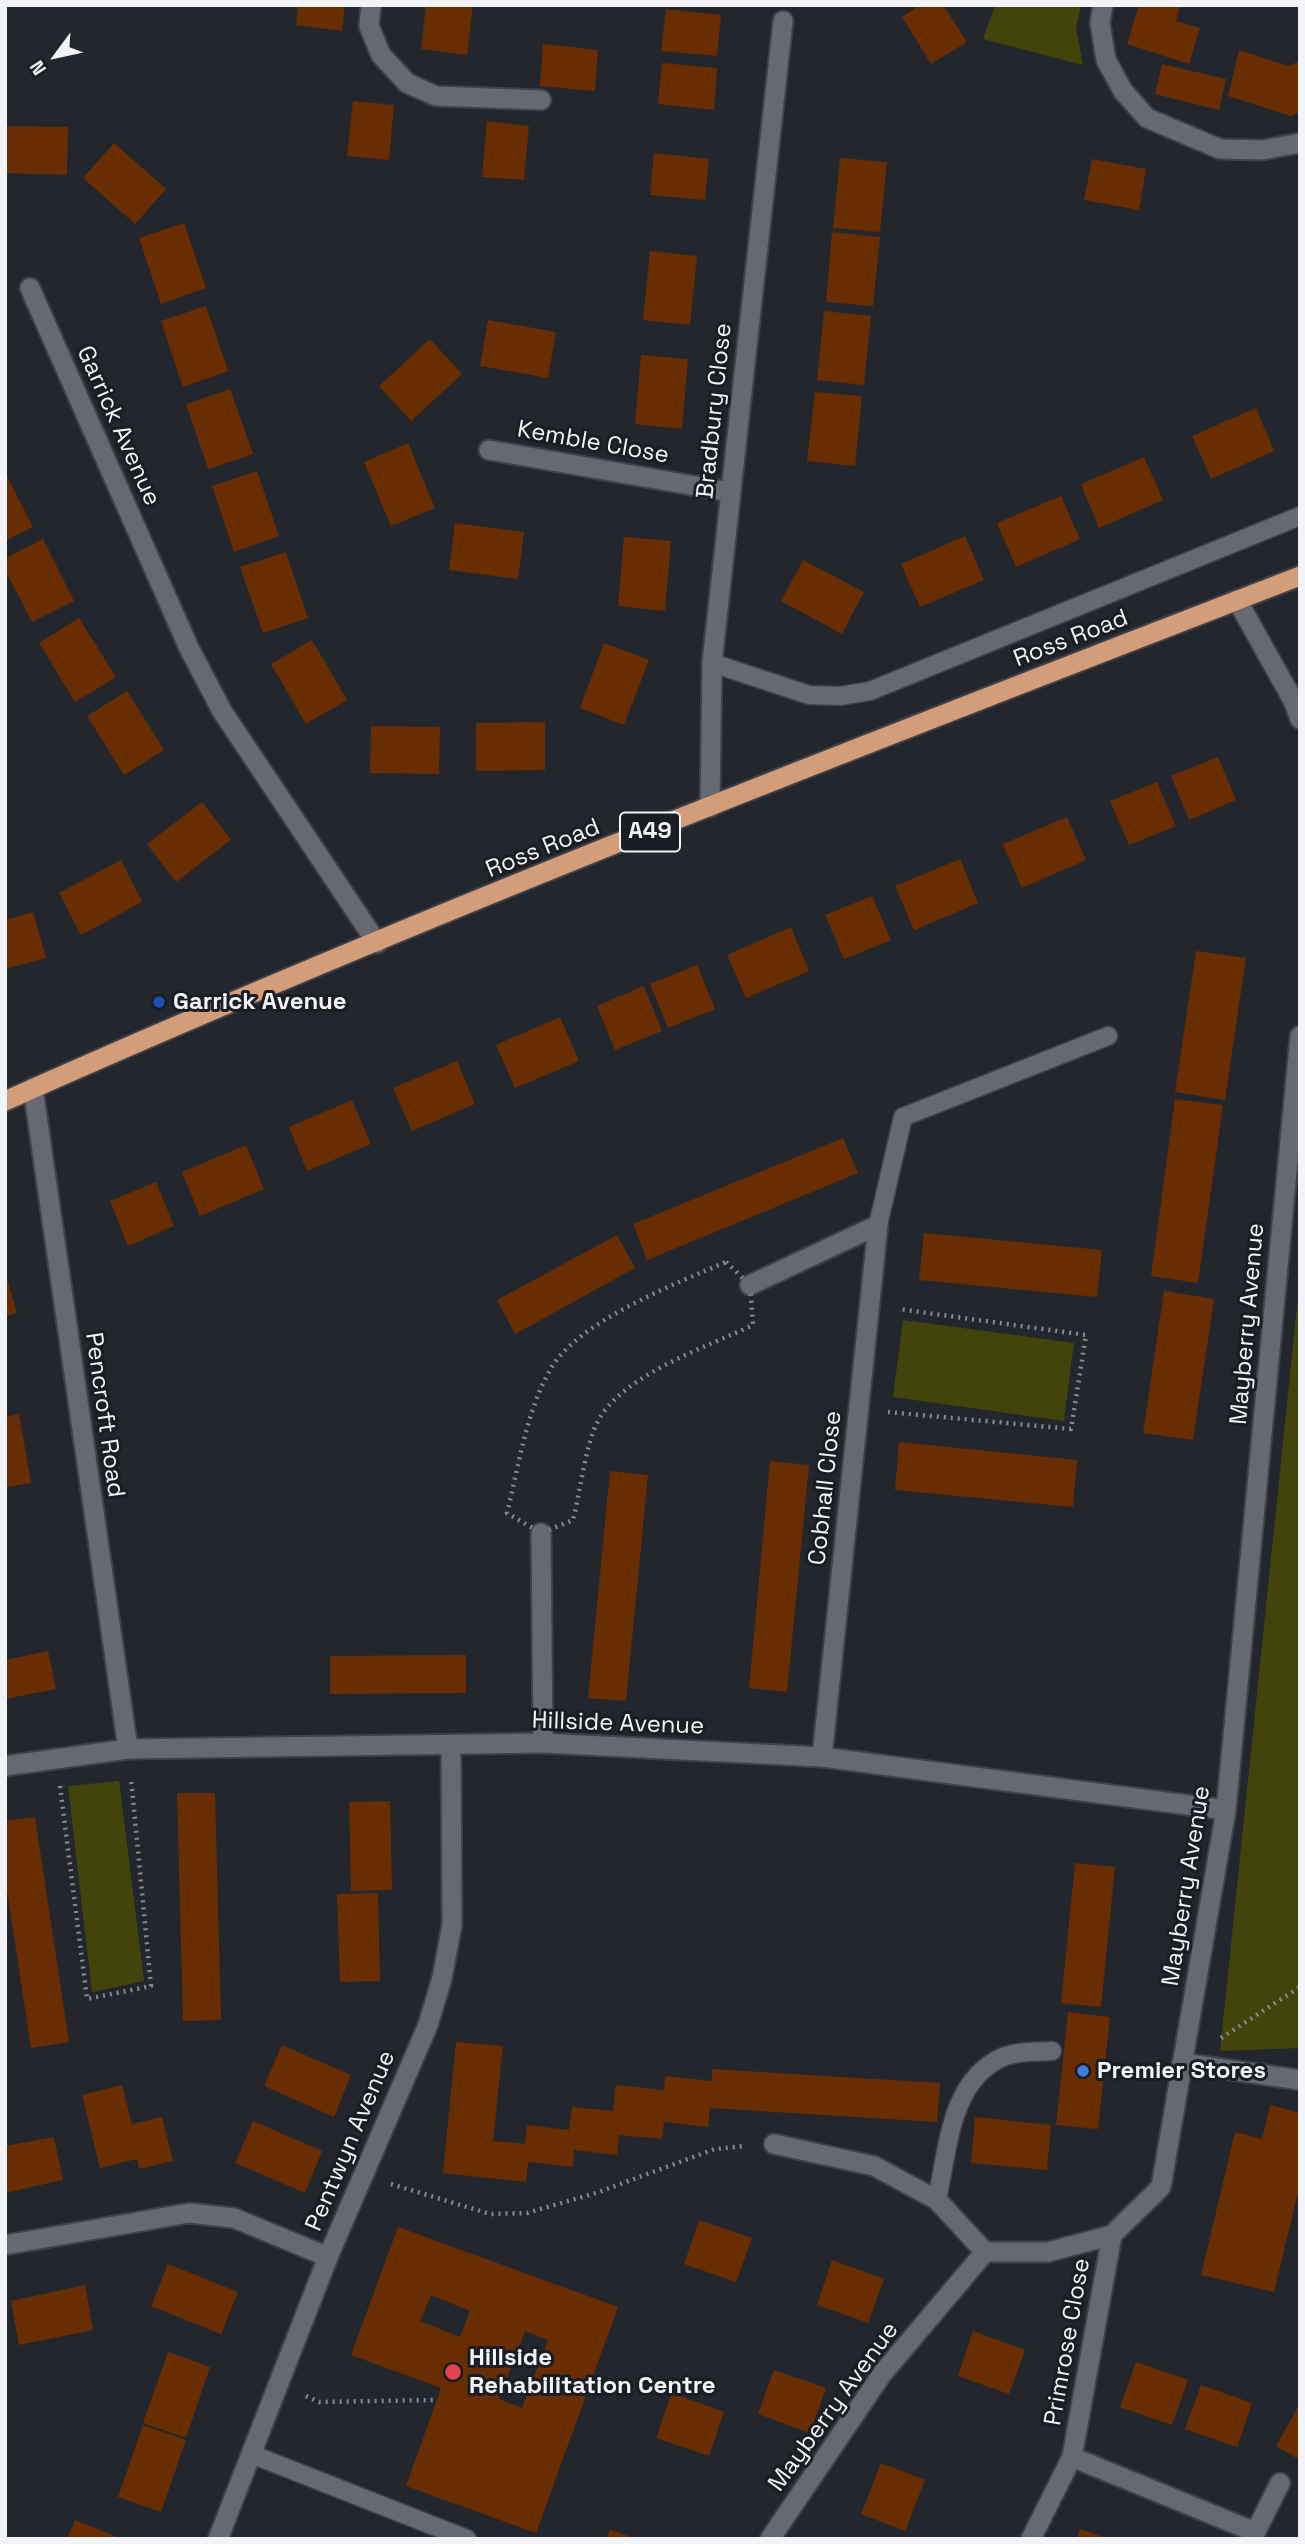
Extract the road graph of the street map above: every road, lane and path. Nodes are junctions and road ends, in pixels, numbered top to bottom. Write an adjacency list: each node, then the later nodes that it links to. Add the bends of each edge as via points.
1 (371, 5): 4 (street, via 369,26 382,55 407,83 436,96)
2 (1103, 5): 5 (street, via 1100,23 1106,60 1123,91 1147,118 1220,149 1262,150)
3 (783, 21): 8 (street, Bradbury Close)
4 (541, 100)
5 (1300, 143)
6 (30, 288): 15 (street, Garrick Avenue, via 189,648 222,711)
7 (489, 450): 8 (street, Kemble Close)
8 (730, 492): 12 (street, Bradbury Close)
9 (1300, 516): 12 (lane, via 870,691 809,695)
10 (1300, 576): 11 (highway, Ross Road / A49)
11 (1237, 600): 13 (street); 14 (highway, Ross Road / A49)
12 (712, 663): 14 (street, Bradbury Close)
13 (1298, 707)
14 (710, 807): 15 (highway, Ross Road / A49)
15 (377, 943): 18 (highway, Ross Road / A49)
16 (1108, 1036): 20 (lane, via 903,1117)
17 (1300, 1036): 31 (street, Mayberry Avenue)
18 (33, 1088): 19 (highway, Ross Road / A49); 27 (street, Pencroft Road)
19 (5, 1101)
20 (878, 1225): 21 (street); 22 (street, Cobhall Close)
21 (750, 1285): 24 (path, via 753,1325 661,1368 618,1394 596,1425 573,1520); 24 (path, via 726,1262 632,1304 587,1332 551,1367 533,1407 507,1513)
22 (870, 1305): 23 (street, Cobhall Close); 23 (path, via 1086,1335 1071,1429)
23 (859, 1410): 28 (street, Cobhall Close)
24 (541, 1533): 25 (street)
25 (542, 1744): 26 (street, Hillside Avenue); 28 (street, Hillside Avenue)
26 (451, 1746): 27 (street, Hillside Avenue); 37 (street, Pentwyn Avenue, via 452,1925 442,1978 428,2025)
27 (128, 1749): 29 (street, Hillside Avenue); 29 (path, via 150,1986 87,1999)
28 (822, 1757): 31 (street, Hillside Avenue)
29 (57, 1758): 30 (street, Hillside Avenue)
30 (5, 1766)
31 (1226, 1810): 34 (street, Mayberry Avenue)
32 (1300, 1987): 34 (path)
33 (1052, 2051): 38 (lane, via 1006,2056 981,2070 964,2089)
34 (1182, 2063): 35 (street); 39 (street, Mayberry Avenue, via 1161,2187)
35 (1300, 2080)
36 (774, 2144): 37 (path, via 715,2149 527,2213 490,2214); 38 (street, via 874,2166)
37 (362, 2175): 42 (street, Pentwyn Avenue)
38 (937, 2200): 41 (street)
39 (1112, 2235): 41 (street, Mayberry Avenue, via 1048,2252); 46 (street, Primrose Close)
40 (5, 2245): 42 (street, via 189,2213 234,2218)
41 (985, 2252): 51 (street, Mayberry Avenue, via 882,2374)
42 (328, 2258): 45 (street, Pentwyn Avenue)
43 (436, 2400): 44 (path)
44 (319, 2402)
45 (251, 2454): 49 (street, Pentwyn Avenue); 50 (lane)
46 (1072, 2457): 48 (street, Primrose Close); 52 (street, Primrose Close)
47 (1280, 2483): 48 (street)
48 (1254, 2535)
49 (218, 2539)
50 (467, 2539)
51 (770, 2539)
52 (1031, 2539)

